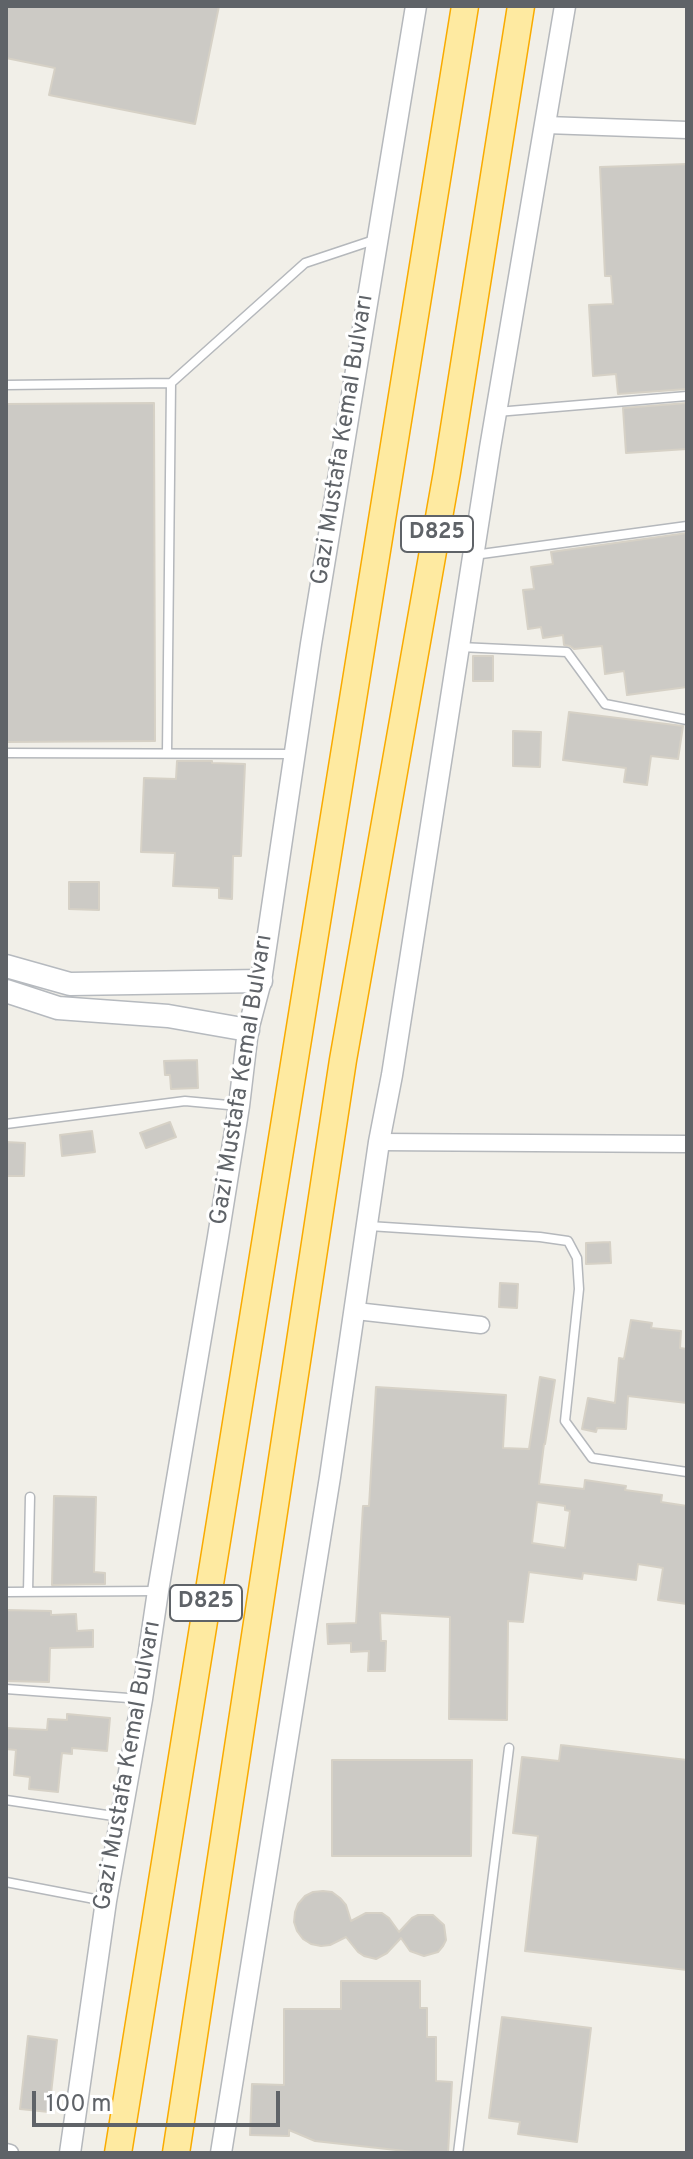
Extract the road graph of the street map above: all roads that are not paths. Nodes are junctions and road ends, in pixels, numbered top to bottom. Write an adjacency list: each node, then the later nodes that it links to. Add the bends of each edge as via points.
1 (416, 6): 7 (street, Gazi Mustafa Kemal Bulvarı)
2 (465, 6): 42 (highway, Gazi Mustafa Kemal Bulvarı / D825)
3 (521, 6): 45 (highway, D825, via 445,488 340,1075)
4 (565, 6): 5 (street)
5 (546, 125): 6 (street); 11 (street)
6 (687, 130)
7 (377, 239): 8 (lane, via 305,263); 18 (street, Gazi Mustafa Kemal Bulvarı)
8 (171, 383): 9 (lane); 17 (lane)
9 (6, 385)
10 (687, 396): 11 (lane)
11 (497, 412): 13 (street)
12 (687, 526): 13 (lane)
13 (474, 555): 14 (street)
14 (459, 647): 15 (lane, via 567,652 605,704); 25 (street)
15 (687, 720)
16 (6, 753): 17 (lane)
17 (167, 753): 18 (lane)
18 (294, 754): 20 (street, Gazi Mustafa Kemal Bulvarı)
19 (6, 966): 20 (main road, via 70,984)
20 (261, 981): 22 (street, Gazi Mustafa Kemal Bulvarı)
21 (6, 991): 22 (main road, via 58,1008 168,1016)
22 (248, 1030): 23 (street, Gazi Mustafa Kemal Bulvarı)
23 (239, 1106): 24 (lane, via 185,1101); 32 (street, Gazi Mustafa Kemal Bulvarı)
24 (6, 1124)
25 (379, 1142): 26 (street); 27 (street)
26 (687, 1144)
27 (368, 1226): 28 (street); 30 (lane, via 568,1241 577,1258 579,1289 565,1421 592,1458)
28 (356, 1311): 29 (street); 43 (street)
29 (481, 1325)
30 (687, 1472)
31 (30, 1497): 34 (lane)
32 (158, 1591): 34 (lane); 36 (street, Gazi Mustafa Kemal Bulvarı)
33 (6, 1592): 34 (lane)
34 (28, 1592)
35 (6, 1689): 36 (lane)
36 (142, 1699): 39 (street, Gazi Mustafa Kemal Bulvarı)
37 (509, 1748): 46 (lane)
38 (6, 1800): 39 (lane)
39 (120, 1817): 41 (street, Gazi Mustafa Kemal Bulvarı)
40 (6, 1882): 41 (lane)
41 (106, 1901): 44 (street, Gazi Mustafa Kemal Bulvarı)
42 (119, 2151)
43 (224, 2152)
44 (70, 2153)
45 (176, 2153)
46 (458, 2153)

